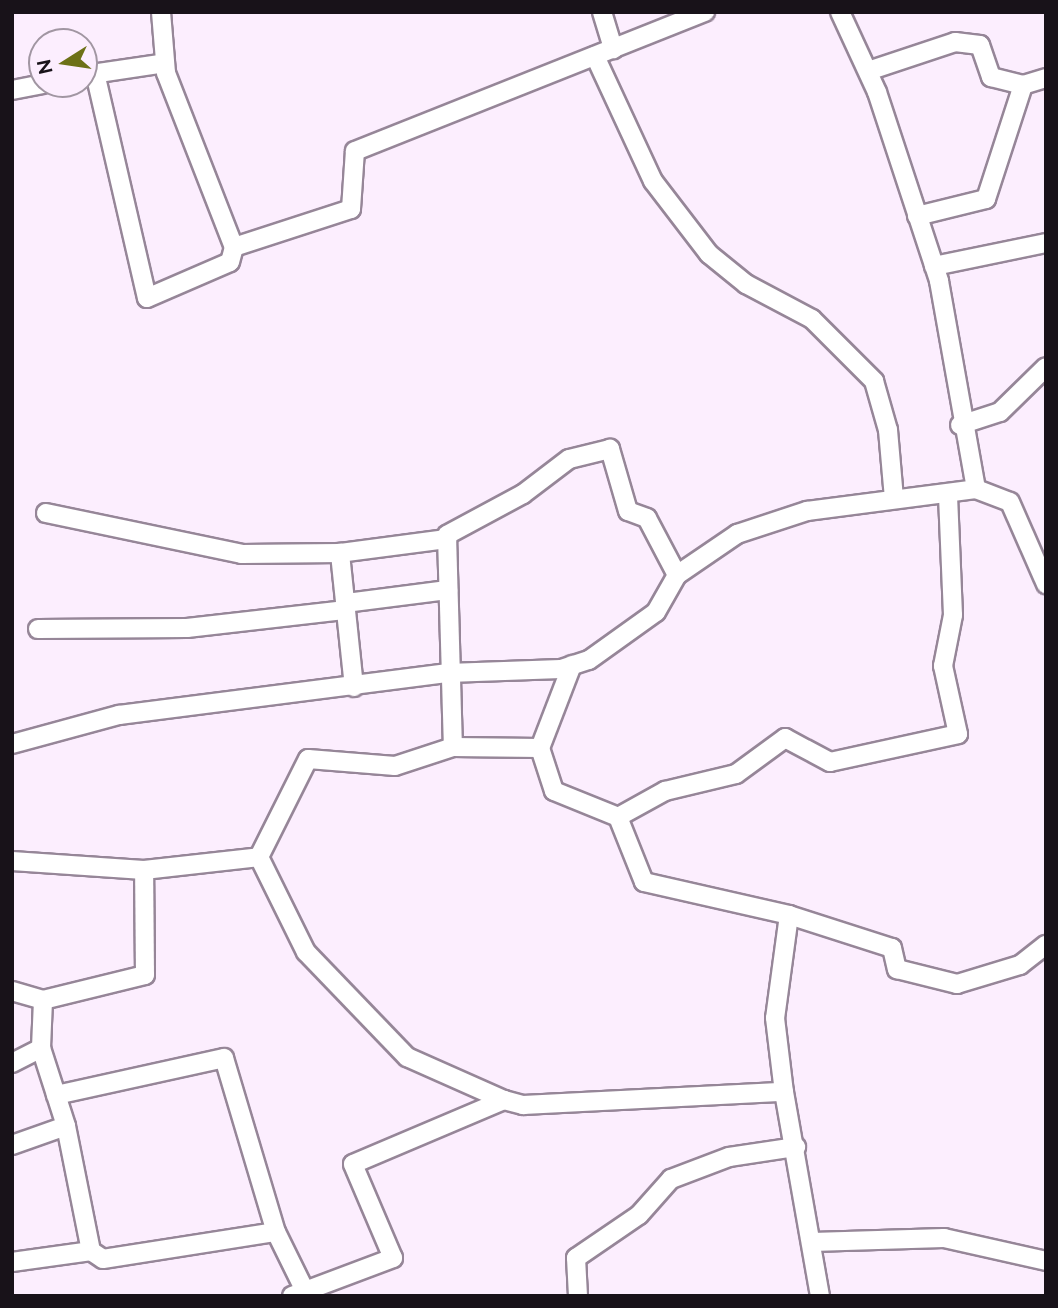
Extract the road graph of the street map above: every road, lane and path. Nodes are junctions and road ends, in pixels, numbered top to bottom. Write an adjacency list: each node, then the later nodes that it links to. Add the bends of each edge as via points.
1 (161, 12): 7 (street)
2 (601, 12): 5 (street)
3 (705, 12): 5 (street)
4 (840, 12): 8 (street)
5 (614, 49): 6 (street)
6 (595, 56): 15 (street, via 355,151 351,209); 21 (street, via 653,181 709,254 822,327 874,381 888,430)
7 (165, 63): 9 (street); 15 (street)
8 (867, 71): 11 (street, via 955,42 980,45 991,77); 13 (street)
9 (98, 73)
10 (1046, 78): 11 (street)
11 (1023, 85): 13 (street, via 997,181 986,199)
12 (96, 98): 15 (street, via 147,298 230,262)
13 (917, 216): 16 (street)
14 (1046, 243): 16 (street)
15 (234, 247)
16 (934, 266): 18 (street, via 963,408)
17 (1046, 366): 18 (street, via 1000,412)
18 (960, 425): 19 (street)
19 (976, 489): 20 (street); 26 (street, via 1010,502)
20 (948, 496): 21 (street); 36 (street, via 953,615 943,666 958,734 830,762 785,738 736,774 665,791)
21 (894, 499): 25 (street, via 807,511 737,534)
22 (46, 513): 24 (street, via 242,554)
23 (447, 539): 24 (street); 25 (street, via 569,459 610,449 628,511 647,518); 27 (street)
24 (340, 552): 28 (street)
25 (677, 575): 30 (street, via 656,612)
26 (1046, 584)
27 (448, 590): 28 (street); 31 (street)
28 (346, 606): 29 (street, via 187,628); 32 (street)
29 (38, 629)
30 (572, 665): 31 (street); 35 (street)
31 (448, 673): 32 (street); 34 (street)
32 (354, 687): 33 (street, via 119,715)
33 (12, 744)
34 (453, 747): 35 (street); 37 (street, via 395,766 308,759)
35 (540, 748): 36 (street, via 554,791)
36 (618, 817): 40 (street, via 644,882)
37 (259, 857): 39 (street); 48 (street, via 306,952 407,1057)
38 (12, 861): 39 (street)
39 (144, 870): 43 (street, via 145,975)
40 (789, 915): 41 (street, via 892,948 897,969 957,984 1020,965); 46 (street, via 775,1018)
41 (1046, 945)
42 (12, 991): 43 (street)
43 (43, 1000): 44 (street)
44 (41, 1048): 45 (street); 47 (street)
45 (12, 1063)
46 (784, 1092): 48 (street, via 523,1105); 51 (street)
47 (56, 1095): 49 (street); 52 (street, via 224,1058)
48 (503, 1100): 57 (street, via 353,1164 393,1258)
49 (66, 1126): 50 (street); 54 (street)
50 (12, 1145)
51 (796, 1147): 53 (street); 58 (street, via 729,1157 671,1179 639,1215 576,1258)
52 (276, 1232): 54 (street, via 103,1259); 57 (street)
53 (812, 1242): 55 (street, via 944,1238); 59 (street)
54 (91, 1251): 56 (street)
55 (1046, 1261)
56 (12, 1262)
57 (299, 1293)
58 (578, 1296)
59 (820, 1296)

